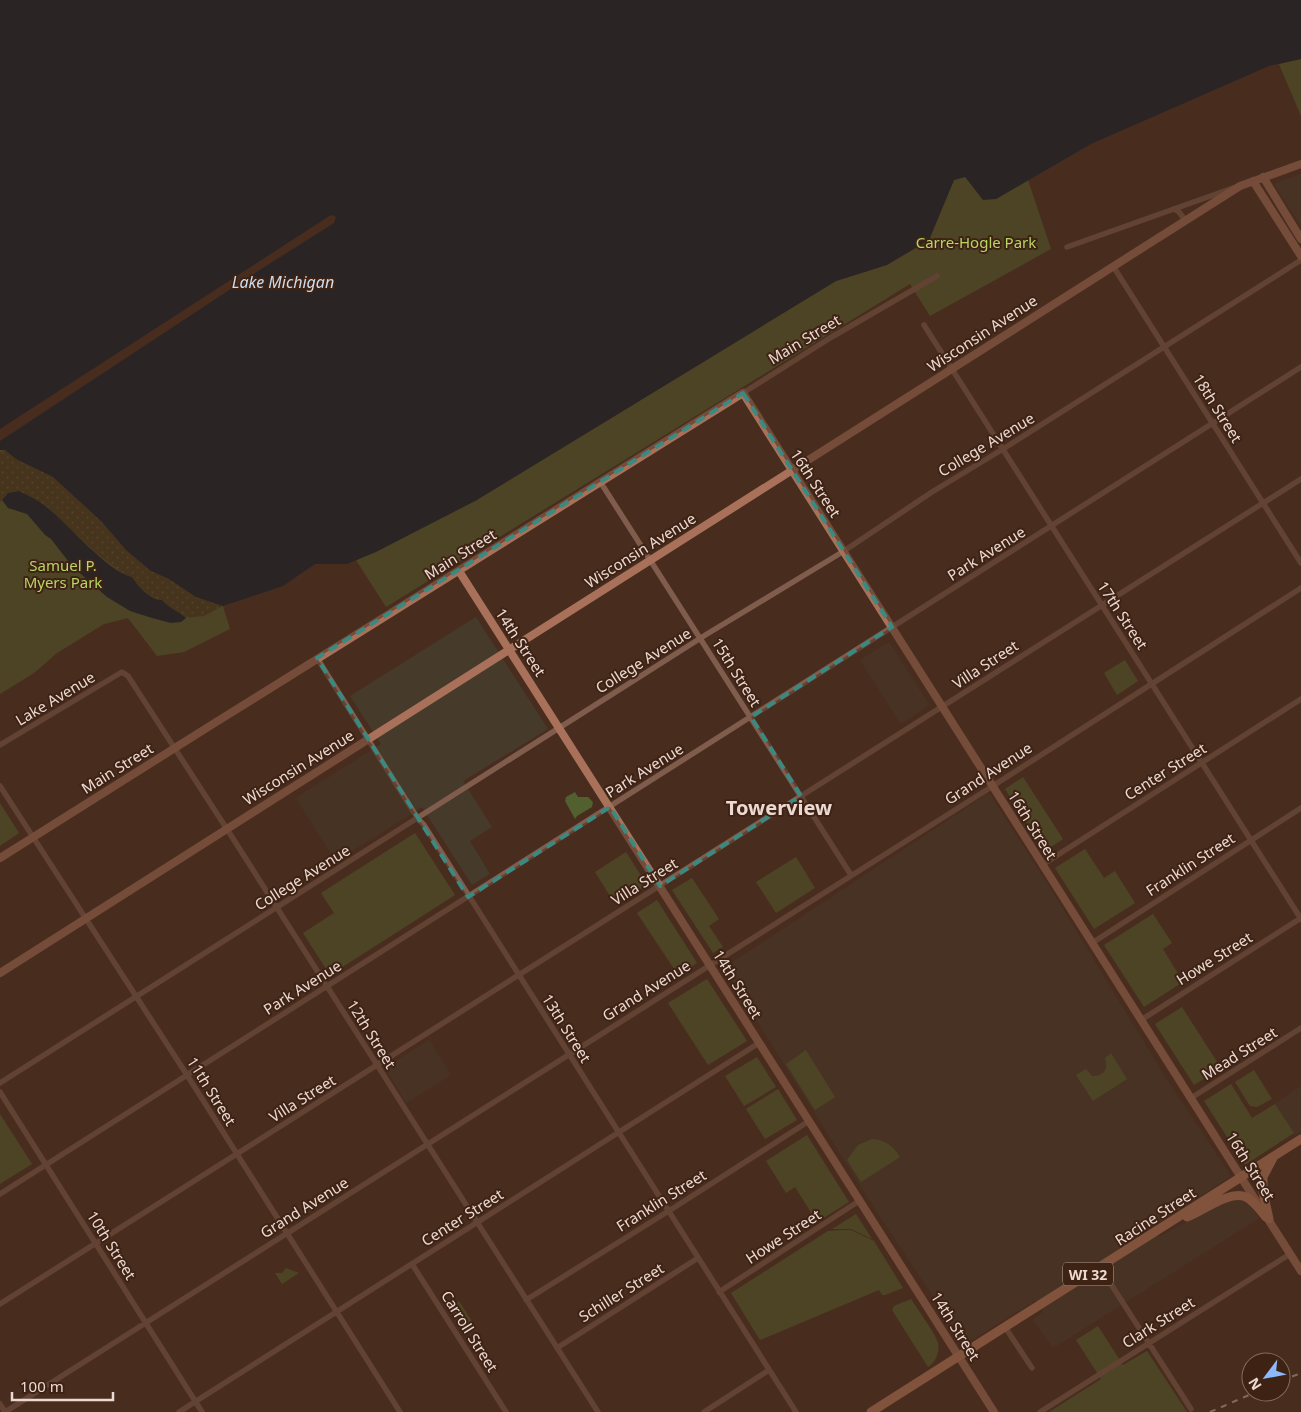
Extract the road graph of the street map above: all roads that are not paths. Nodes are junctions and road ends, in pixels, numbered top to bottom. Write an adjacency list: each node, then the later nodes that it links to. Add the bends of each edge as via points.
1 (1301, 164): 2 (street, Wisconsin Avenue)
2 (1262, 177): 3 (street, Wisconsin Avenue); 7 (street)
3 (1253, 181): 4 (street, Wisconsin Avenue); 9 (street)
4 (1240, 186): 5 (street); 6 (street, Wisconsin Avenue)
5 (1174, 209): 6 (street); 8 (street)
6 (1186, 220): 10 (street, Wisconsin Avenue)
7 (1301, 239)
8 (1067, 247)
9 (1301, 258): 13 (street, College Avenue)
10 (1114, 266): 13 (street, 18th Street); 15 (street, Wisconsin Avenue)
11 (937, 276): 16 (street, Main Street)
12 (924, 325): 15 (street, 17th Street)
13 (1164, 346): 17 (street, 18th Street); 18 (street, College Avenue)
14 (1301, 367): 17 (street, Park Avenue)
15 (952, 369): 18 (street, 17th Street); 19 (street, Wisconsin Avenue)
16 (743, 393): 19 (street, 16th Street); 21 (street, Main Street)
17 (1213, 423): 22 (street, 18th Street); 23 (street, Park Avenue)
18 (1003, 449): 23 (street, 17th Street); 24 (street, College Avenue)
19 (792, 470): 24 (street, 16th Street); 25 (street, Wisconsin Avenue)
20 (1301, 479): 22 (street, Villa Street)
21 (601, 483): 25 (street, 15th Street); 27 (street, Main Street)
22 (1263, 504): 26 (street, 18th Street); 29 (street, Villa Street)
23 (1052, 526): 29 (street, 17th Street); 30 (street, Park Avenue)
24 (844, 551): 30 (street, 16th Street); 31 (street, College Avenue)
25 (651, 560): 31 (street, 15th Street); 32 (street, Wisconsin Avenue)
26 (1301, 563)
27 (459, 571): 32 (street, 14th Street); 33 (street, Main Street)
28 (1301, 588): 35 (street, Grand Avenue)
29 (1102, 606): 35 (street, 17th Street); 37 (street, Villa Street)
30 (892, 627): 37 (street, 16th Street); 38 (street, Park Avenue)
31 (701, 638): 38 (street, 15th Street); 39 (street, College Avenue)
32 (510, 649): 39 (street, 14th Street); 40 (street, Wisconsin Avenue)
33 (316, 658): 40 (street, 13th Street); 42 (street, Main Street)
34 (122, 672): 41 (street, Lake Avenue); 42 (street, 12th Street, via 128,676)
35 (1152, 683): 43 (street, 17th Street); 45 (street, Grand Avenue)
36 (1301, 699): 43 (street, Center Street)
37 (942, 707): 45 (street, 16th Street); 46 (street, Villa Street)
38 (751, 717): 46 (street, 15th Street); 47 (street, Park Avenue)
39 (560, 728): 47 (street, 14th Street); 49 (street, College Avenue)
40 (368, 739): 49 (street, 13th Street); 50 (street, Wisconsin Avenue)
41 (0, 745)
42 (174, 748): 50 (street, 12th Street); 51 (street, Main Street)
43 (1202, 763): 52 (street, 17th Street); 54 (street, Center Street)
44 (0, 786): 51 (street, 11th Street)
45 (992, 786): 54 (street, 16th Street); 55 (street, Grand Avenue)
46 (801, 796): 55 (street, 15th Street); 56 (street, Villa Street)
47 (610, 807): 56 (street, 14th Street); 57 (street, Park Avenue)
48 (1301, 808): 52 (street, Franklin Street)
49 (418, 819): 57 (street, 13th Street); 58 (street, College Avenue)
50 (227, 829): 58 (street, 12th Street); 60 (street, Wisconsin Avenue)
51 (33, 837): 53 (street, Main Street); 60 (street, 11th Street)
52 (1251, 840): 59 (street, 17th Street); 61 (street, Franklin Street)
53 (0, 858)
54 (1042, 865): 61 (street, 16th Street)
55 (850, 875): 62 (street, Grand Avenue)
56 (660, 886): 62 (street, 14th Street); 64 (street, Villa Street)
57 (468, 896): 64 (street, 13th Street); 65 (street, Park Avenue)
58 (277, 908): 65 (street, 12th Street); 66 (street, College Avenue)
59 (1301, 918): 67 (street, Howe Street)
60 (85, 919): 63 (street, Wisconsin Avenue); 66 (street, 11th Street)
61 (1092, 943): 67 (street, 16th Street)
62 (710, 964): 69 (street, 14th Street); 70 (street, Grand Avenue)
63 (0, 973)
64 (518, 975): 70 (street, 13th Street); 71 (street, Villa Street)
65 (327, 986): 71 (street, 12th Street); 72 (street, Park Avenue)
66 (136, 997): 72 (street, 11th Street); 73 (street, College Avenue)
67 (1141, 1020): 75 (street, 16th Street)
68 (1301, 1028): 75 (street, Mead Street)
69 (759, 1043): 76 (street, 14th Street); 77 (street, Center Street)
70 (568, 1054): 77 (street, 13th Street); 79 (street, Grand Avenue)
71 (377, 1065): 79 (street, 12th Street); 80 (street, Villa Street)
72 (187, 1075): 80 (street, 11th Street); 82 (street, Park Avenue)
73 (0, 1083)
74 (0, 1092): 82 (street, 10th Street)
75 (1191, 1098): 83 (street, 16th Street)
76 (808, 1121): 85 (street, 14th Street); 86 (street, Franklin Street)
77 (618, 1133): 86 (street, 13th Street); 89 (street, Center Street)
78 (1301, 1139): 81 (main road, Racine Street / WI 32)
79 (427, 1144): 89 (street, 12th Street); 90 (street, Grand Avenue)
80 (237, 1154): 90 (street, 11th Street); 91 (street, Villa Street)
81 (1274, 1156): 83 (main road, Racine Street / WI 32); 88 (main road, via 1263,1177)
82 (46, 1165): 84 (street, Park Avenue); 91 (street, 10th Street)
83 (1241, 1177): 87 (main road, Racine Street / WI 32); 88 (street, 16th Street)
84 (0, 1194)
85 (859, 1201): 97 (street, Howe Street); 105 (street, 14th Street)
86 (668, 1211): 93 (street, 13th Street); 98 (street, Franklin Street)
87 (1177, 1218): 88 (main road, via 1188,1217 1235,1196 1248,1198); 95 (main road, Racine Street / WI 32)
88 (1268, 1219): 92 (street, 16th Street)
89 (477, 1222): 94 (street, Center Street); 98 (street, 12th Street)
90 (287, 1233): 100 (street, 11th Street); 101 (street, Grand Avenue)
91 (96, 1244): 99 (street, Villa Street); 101 (street, 10th Street)
92 (1290, 1254): 96 (street, 16th Street); 103 (street, Clark Street)
93 (698, 1258): 97 (street, 13th Street); 104 (street, Schiller Street)
94 (412, 1264): 100 (street, Center Street); 115 (street, Carroll Street)
95 (1100, 1267): 102 (main road, Racine Street / WI 32); 103 (street)
96 (1301, 1271)
97 (719, 1292): 107 (street, 13th Street)
98 (526, 1300): 104 (street, 12th Street)
99 (0, 1304)
100 (337, 1312): 108 (street, Center Street); 114 (street, 11th Street)
101 (146, 1322): 108 (street, 10th Street); 111 (street, Grand Avenue)
102 (1005, 1327): 105 (main road, Racine Street / WI 32); 106 (street)
103 (1149, 1343): 110 (street); 121 (street, Clark Street)
104 (557, 1348): 116 (street, 12th Street)
105 (959, 1356): 119 (main road, Racine Street / WI 32); 120 (street, 14th Street)
106 (1032, 1368)
107 (769, 1370): 117 (street); 118 (street, 13th Street)
108 (196, 1401): 112 (street, Center Street); 113 (street, 10th Street)
109 (0, 1404): 111 (street)
110 (1191, 1409)
111 (5, 1412)
112 (179, 1412)
113 (202, 1412)
114 (400, 1412)
115 (506, 1412)
116 (598, 1412)
117 (704, 1412)
118 (796, 1412)
119 (871, 1412)
120 (994, 1412)
121 (1040, 1412)

